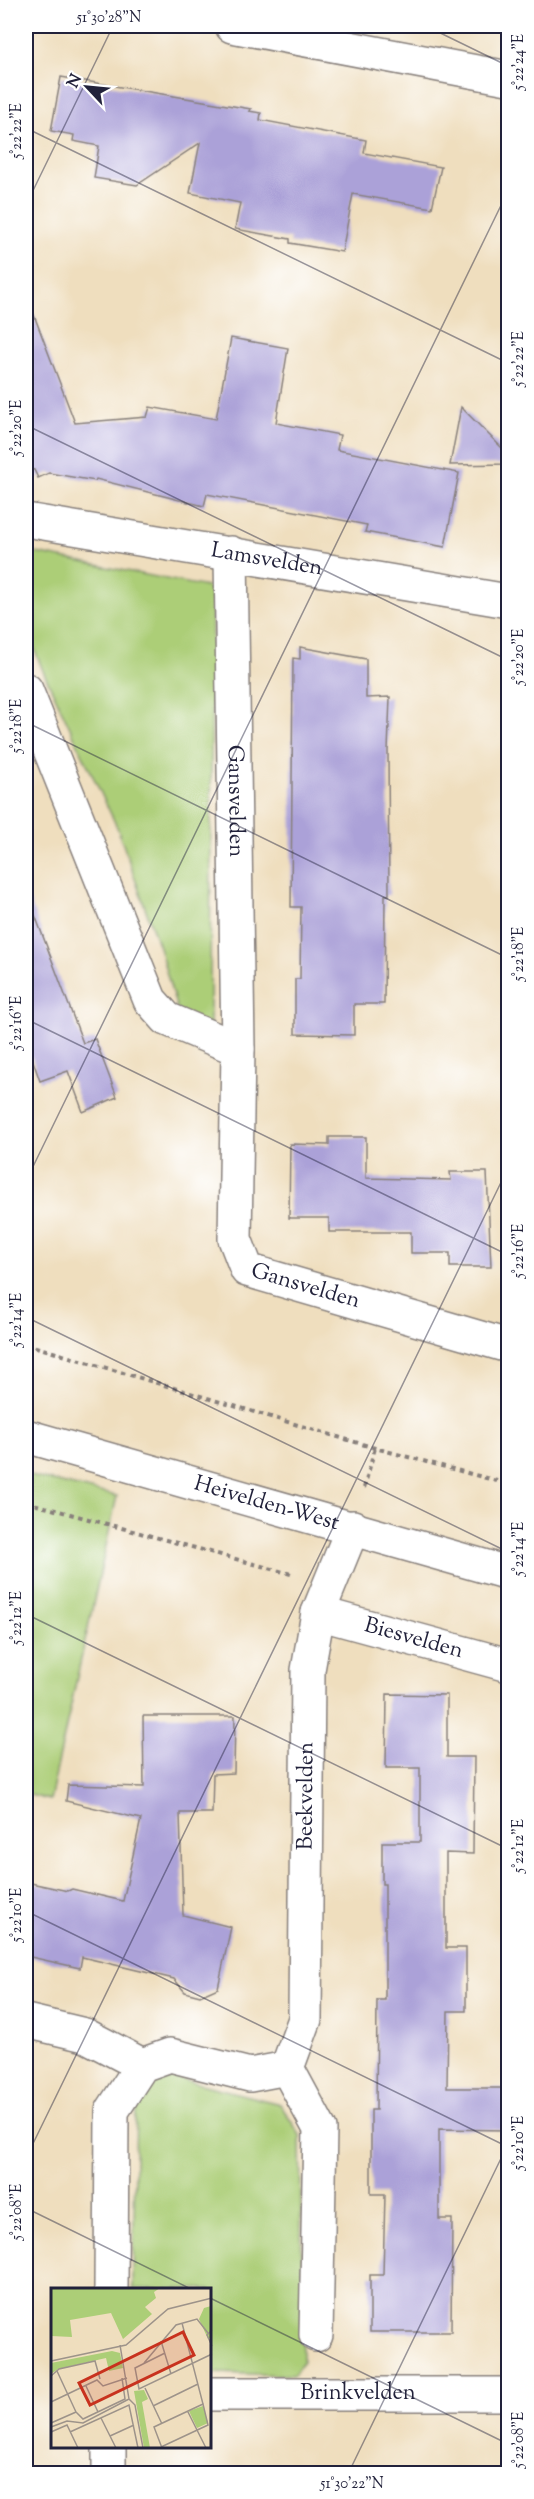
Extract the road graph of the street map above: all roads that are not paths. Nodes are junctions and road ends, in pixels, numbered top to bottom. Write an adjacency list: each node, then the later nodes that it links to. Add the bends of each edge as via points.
1 (232, 26): 2 (street)
2 (508, 78)
3 (26, 520): 4 (street, Lamsvelden)
4 (231, 553): 5 (street, Lamsvelden); 7 (street, Gansvelden)
5 (508, 601)
6 (26, 690): 7 (street, via 150,1000 166,1019)
7 (238, 1049): 8 (street, Gansvelden, via 234,1239 247,1270)
8 (508, 1346)
9 (26, 1436): 10 (street, Heivelden-West)
10 (353, 1527): 11 (street, Heivelden-West); 12 (street, Beekvelden)
11 (508, 1573)
12 (324, 1599): 13 (street, Biesvelden); 16 (street, Beekvelden, via 308,1670 305,2019)
13 (508, 1665)
14 (26, 2021): 15 (street, via 85,2035)
15 (142, 2064): 16 (street, via 171,2055 250,2075); 17 (street, via 112,2111)
16 (287, 2068): 18 (street, via 320,2129)
17 (111, 2288)
18 (316, 2335)
19 (212, 2394): 20 (street, Brinkvelden)
20 (508, 2394)
21 (110, 2448): 22 (street)
22 (109, 2474)

